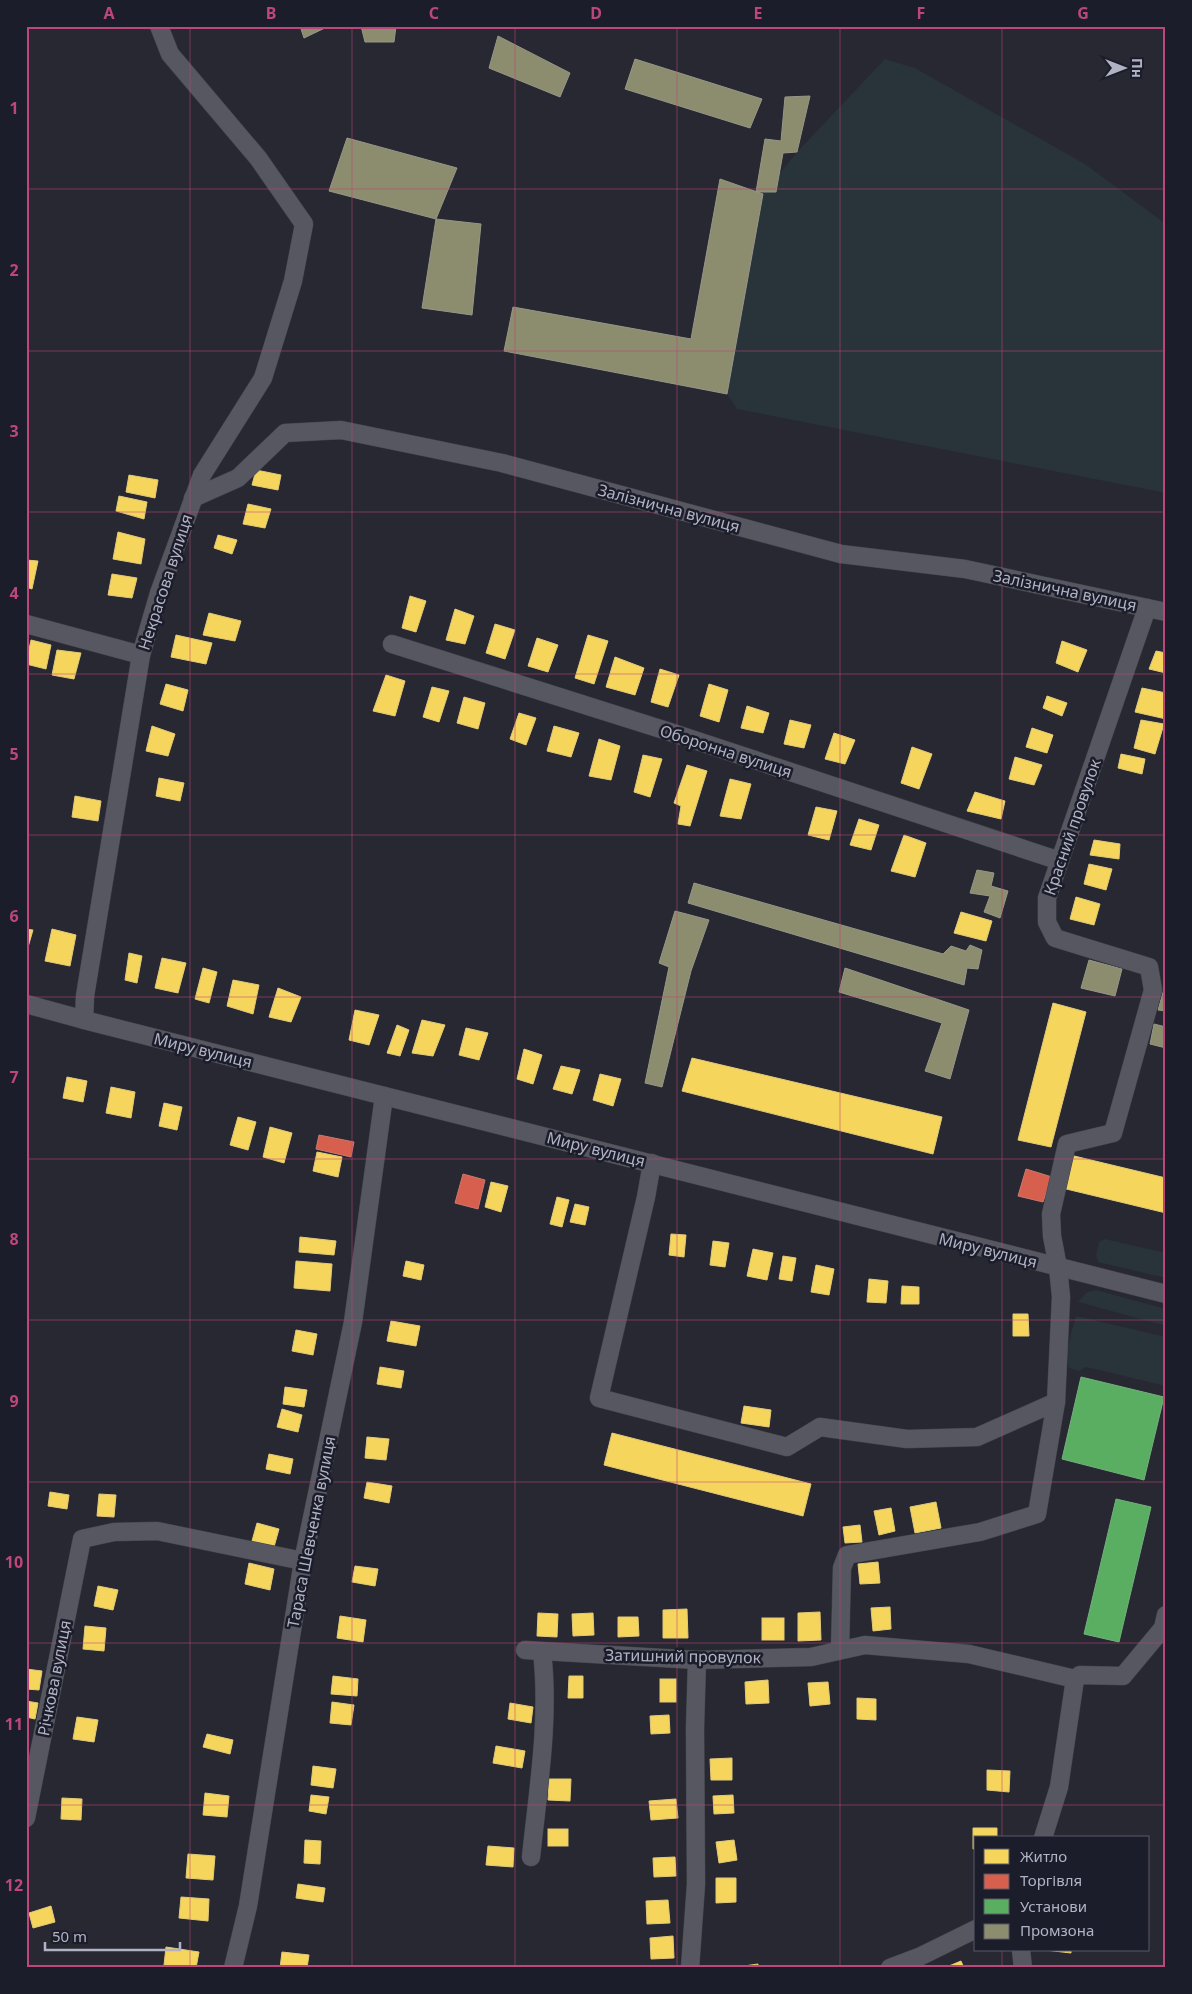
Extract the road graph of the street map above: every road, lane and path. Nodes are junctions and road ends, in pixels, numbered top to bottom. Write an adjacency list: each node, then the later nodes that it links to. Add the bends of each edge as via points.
1 (159, 26): 2 (street, Некрасова вулиця, via 170,54 258,158 304,224 293,281 263,378 202,475)
2 (193, 498): 3 (street, Залізнична вулиця, via 238,478 285,433 341,430 502,463 841,554 965,569); 7 (street, Некрасова вулиця, via 158,594)
3 (1147, 608): 4 (street, Залізнична вулиця); 8 (street, Красний провулок)
4 (1166, 612)
5 (26, 624): 7 (street)
6 (392, 644): 8 (street, Оборонна вулиця)
7 (141, 655): 10 (street, Некрасова вулиця, via 86,987)
8 (1060, 861): 13 (street, Красний провулок, via 1047,898 1047,922 1055,938 1149,967 1153,990 1113,1133 1067,1144 1051,1214)
9 (26, 1004): 10 (street, Миру вулиця)
10 (84, 1020): 11 (street, Миру вулиця)
11 (384, 1096): 12 (street, Миру вулиця); 16 (street, Тараса Шевченка вулиця, via 353,1322)
12 (652, 1163): 13 (street, Миру вулиця); 15 (street, via 599,1398 787,1448 820,1427 907,1439 977,1437)
13 (1058, 1267): 14 (street, Миру вулиця); 15 (street, via 1061,1298)
14 (1166, 1294)
15 (1056, 1402): 18 (street, via 1036,1514 980,1532 847,1555 842,1568)
16 (303, 1560): 21 (street, Річкова вулиця, via 157,1531 114,1532 82,1539); 26 (street, Тараса Шевченка вулиця, via 248,1906)
17 (1164, 1621): 20 (street, via 1123,1676 1080,1675)
18 (840, 1650): 19 (street, Затишний провулок, via 811,1657); 20 (street, Затишний провулок, via 865,1645 969,1654)
19 (697, 1660): 23 (street, Затишний провулок, via 534,1651 546,1682); 27 (street, via 696,1884)
20 (1075, 1679): 22 (street, via 1058,1787)
21 (26, 1818)
22 (1044, 1836)
23 (532, 1857)
24 (974, 1930): 28 (street)
25 (1021, 1952): 29 (street)
26 (233, 1968)
27 (690, 1968)
28 (890, 1968)
29 (1023, 1968)

